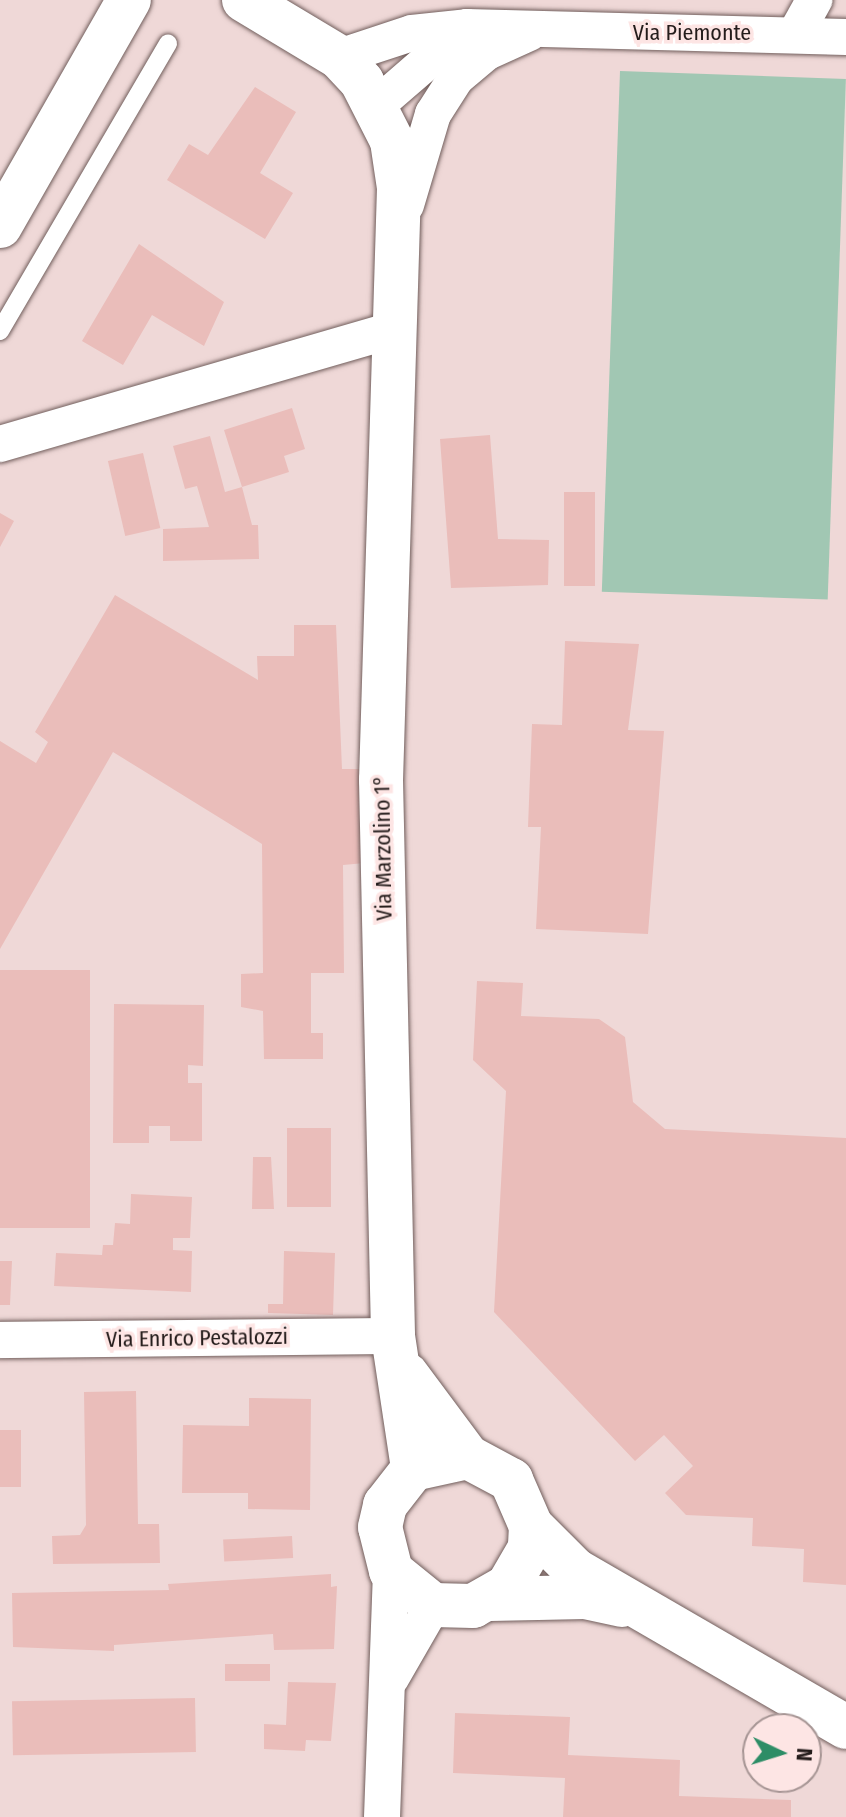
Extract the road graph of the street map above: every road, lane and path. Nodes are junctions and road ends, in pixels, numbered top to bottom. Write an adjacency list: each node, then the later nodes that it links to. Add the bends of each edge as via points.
1 (129, 0): 11 (main road)
2 (244, 0): 9 (main road)
3 (814, 0): 6 (street)
4 (467, 27): 5 (street, Via Piemonte); 9 (street, Via Piemonte); 10 (street)
5 (538, 29): 6 (street, Via Piemonte); 12 (street, via 487,52 456,78 425,137)
6 (796, 33): 7 (street, Via Piemonte)
7 (846, 37)
8 (168, 43): 13 (lane)
9 (326, 48): 10 (main road, Via Marzolino 1°)
10 (377, 105): 12 (main road, Via Marzolino 1°, via 392,141)
11 (0, 226)
12 (400, 228): 14 (main road, Via Marzolino 1°)
13 (5, 308): 15 (lane)
14 (393, 330): 16 (street); 18 (main road, Via Marzolino 1°, via 381,780)
15 (0, 331)
16 (0, 444)
17 (0, 1340): 18 (street, Via Enrico Pestalozzi)
18 (397, 1350): 19 (main road); 20 (main road, Via Marzolino 1°)
19 (468, 1457): 20 (main road); 21 (main road, via 511,1480)
20 (413, 1469): 22 (main road, via 396,1484 380,1527)
21 (531, 1526): 23 (main road, via 522,1568); 25 (main road, via 575,1570)
22 (391, 1571): 24 (main road); 26 (street)
23 (490, 1599): 24 (main road); 25 (main road, via 585,1597)
24 (433, 1605): 26 (street)
25 (640, 1608): 27 (main road)
26 (390, 1679): 28 (street)
27 (846, 1727)
28 (382, 1817)

